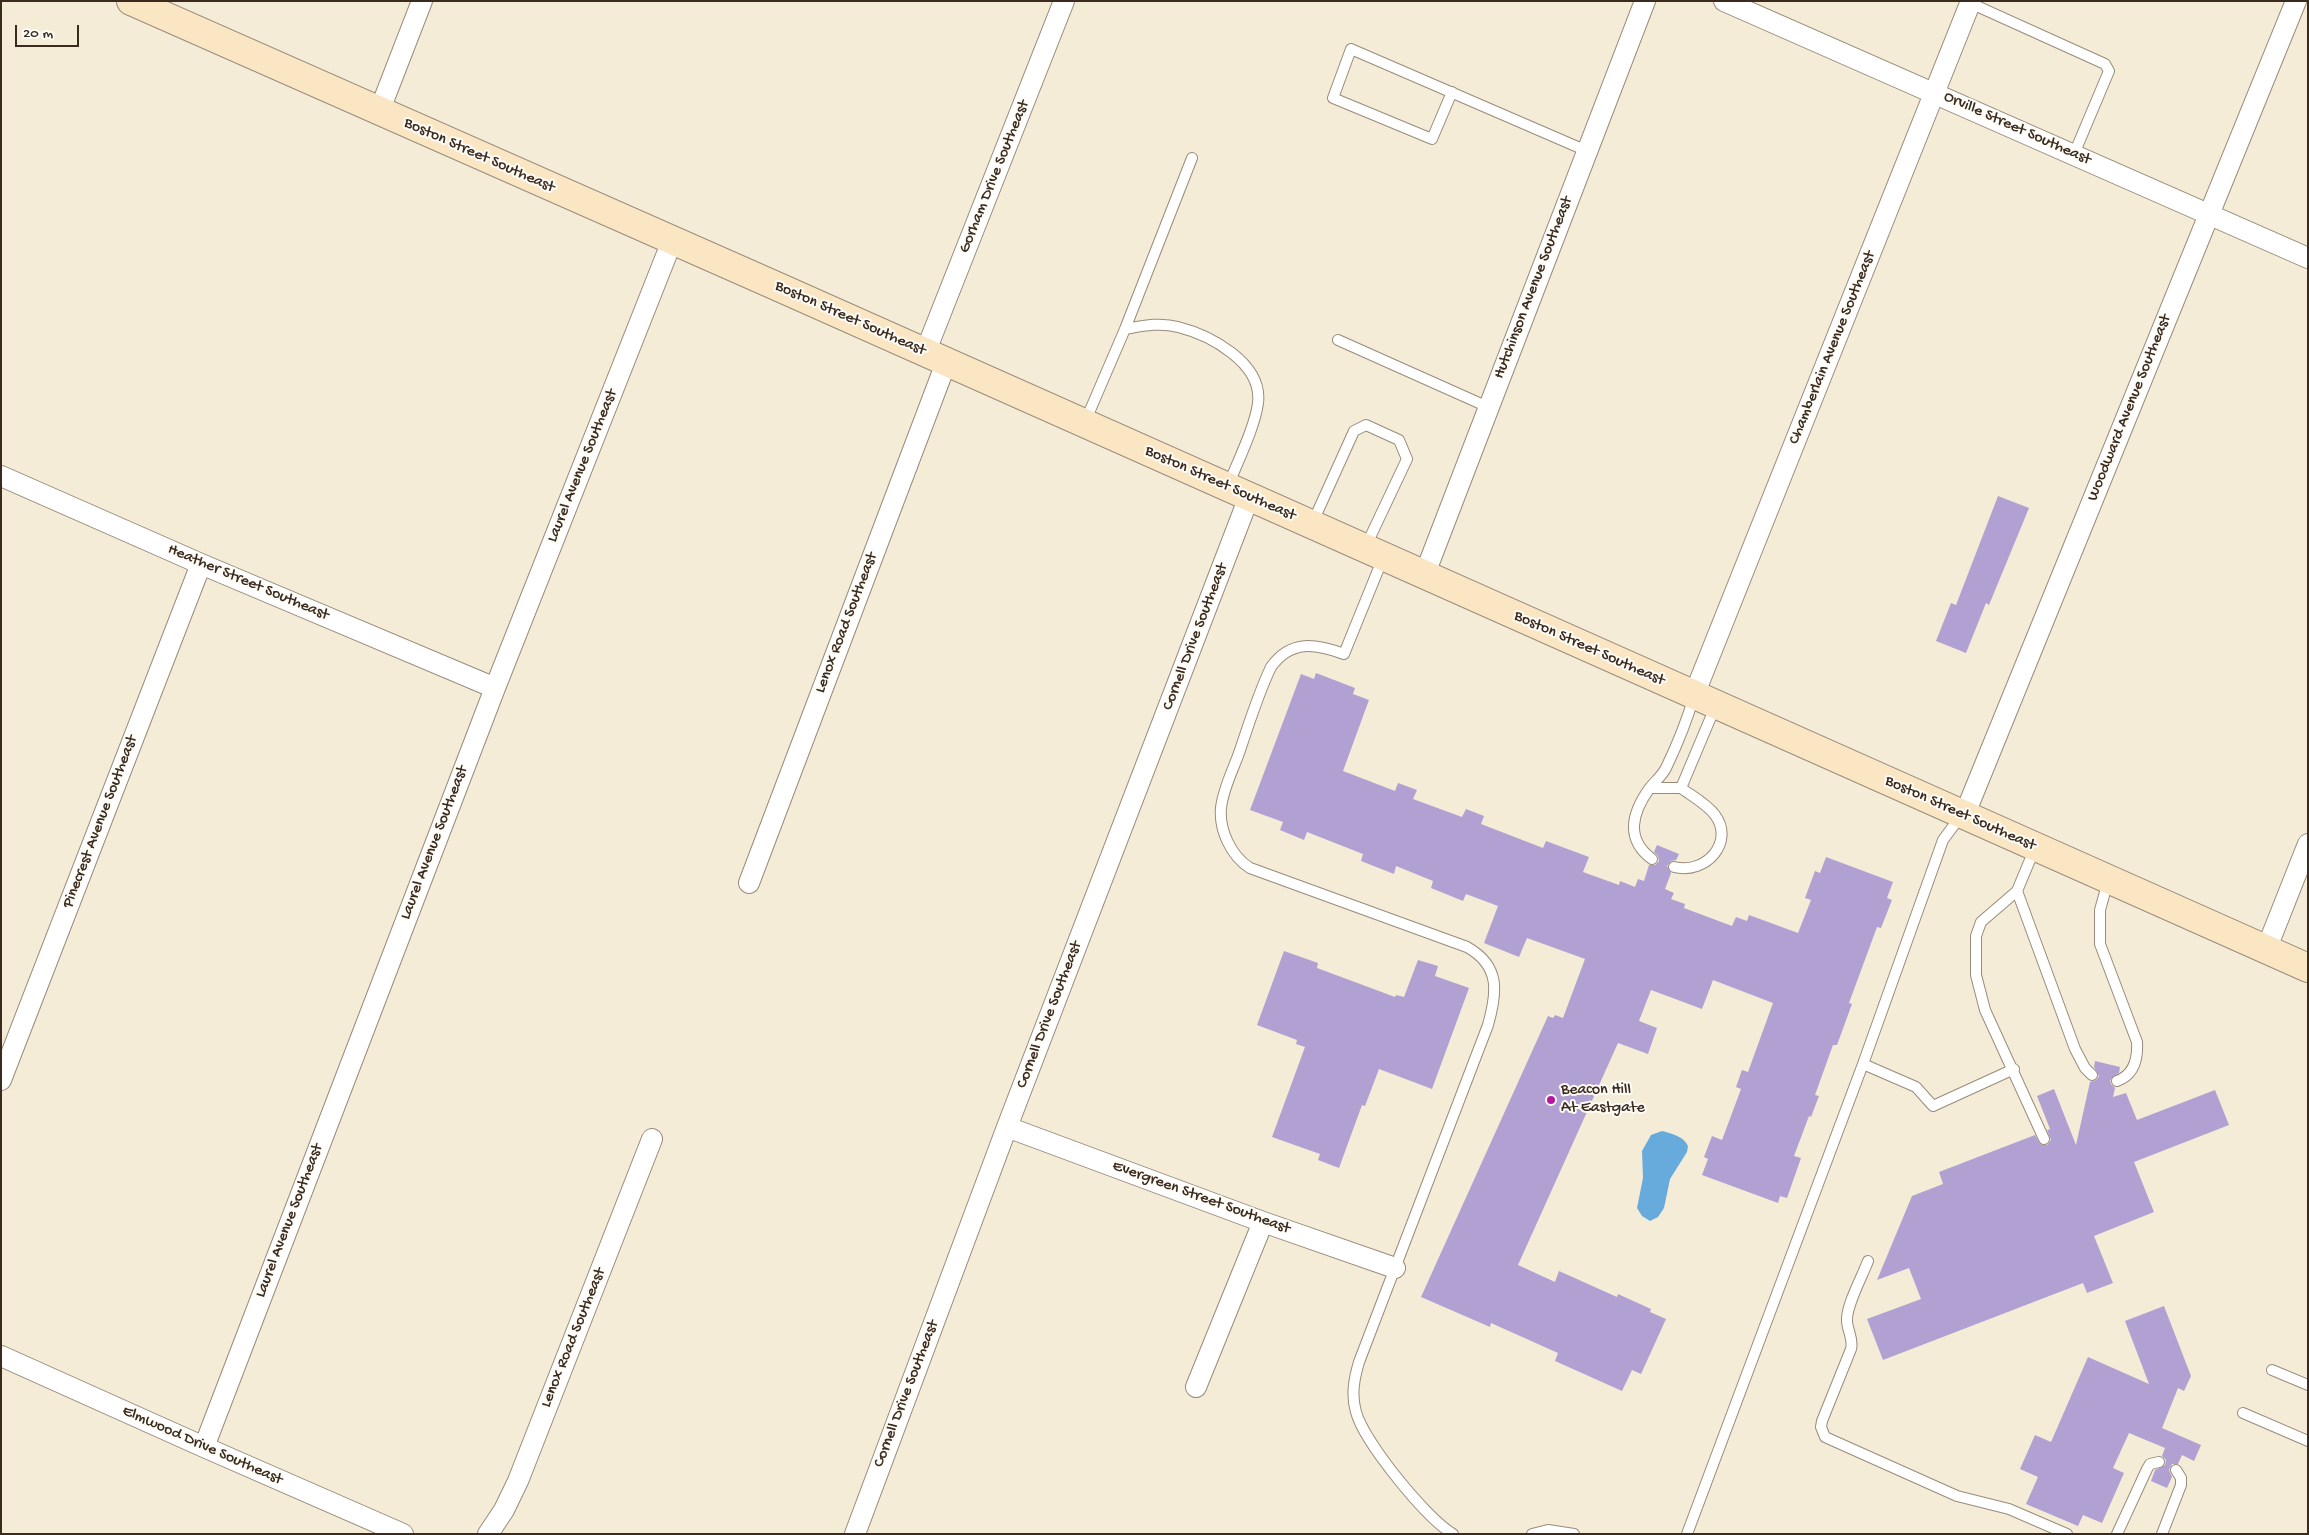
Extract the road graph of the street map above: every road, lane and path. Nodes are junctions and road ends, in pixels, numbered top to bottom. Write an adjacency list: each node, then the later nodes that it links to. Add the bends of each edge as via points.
1 (422, 1): 10 (street)
2 (1064, 1): 19 (street, Gorham Drive Southeast)
3 (1645, 1): 11 (street, Hutchinson Avenue Southeast)
4 (1724, 1): 9 (street, Orville Street Southeast)
5 (1970, 2): 9 (street, Chamberlain Avenue Southeast); 12 (lane, via 2105,64 2109,71)
6 (2291, 3): 14 (street, Woodward Avenue Southeast)
7 (145, 4): 10 (street, Boston Street Southeast)
8 (1452, 92): 8 (lane, via 1351,50 1333,98 1432,139); 11 (lane)
9 (1935, 92): 12 (street, Orville Street Southeast); 29 (street, Chamberlain Avenue Southeast)
10 (379, 112): 15 (street, Boston Street Southeast)
11 (1587, 151): 20 (street, Hutchinson Avenue Southeast)
12 (2074, 154): 14 (street, Orville Street Southeast)
13 (1192, 158): 17 (lane)
14 (2210, 214): 16 (street, Orville Street Southeast); 32 (street, Woodward Avenue Southeast)
15 (672, 241): 19 (street, Boston Street Southeast); 28 (street, Laurel Avenue Southeast)
16 (2308, 258)
17 (1125, 329): 21 (lane); 23 (lane, via 1151,324 1177,327 1232,352 1248,370 1256,386 1258,402)
18 (1338, 340): 20 (lane)
19 (936, 358): 21 (street, Boston Street Southeast); 38 (street, Lenox Road Southeast)
20 (1488, 407): 27 (street, Hutchinson Avenue Southeast)
21 (1084, 424): 23 (street, Boston Street Southeast)
22 (1, 476): 26 (street, Heather Street Southeast)
23 (1238, 492): 24 (street, Boston Street Southeast); 47 (street, Cornell Drive Southeast)
24 (1311, 525): 25 (street, Boston Street Southeast); 25 (lane, via 1354,431 1366,425 1399,440 1407,459)
25 (1374, 553): 27 (street, Boston Street Southeast); 52 (lane, via 1344,654 1322,647 1303,646 1285,652 1271,666 1226,789 1221,817 1230,846 1250,868 1467,947 1481,956 1492,974 1496,990 1488,1025)
26 (201, 564): 28 (street, Heather Street Southeast); 45 (street, Pinecrest Avenue Southeast)
27 (1424, 576): 29 (street, Boston Street Southeast)
28 (495, 688): 59 (street, Laurel Avenue Southeast)
29 (1705, 700): 30 (lane, via 1684,726 1666,769); 31 (lane); 32 (street, Boston Street Southeast)
30 (1650, 788): 31 (lane); 35 (lane, via 1637,814 1634,832 1639,848)
31 (1681, 788): 36 (lane, via 1715,814 1720,837 1715,852 1705,864 1691,869)
32 (1964, 816): 34 (street, Boston Street Southeast); 42 (lane, via 1943,840)
33 (2308, 844): 40 (street)
34 (2035, 847): 37 (street, Boston Street Southeast); 39 (lane)
35 (1652, 859)
36 (1674, 867)
37 (2108, 880): 40 (street, Boston Street Southeast); 46 (lane, via 2100,910 2100,944 2137,1042 2138,1055 2128,1074)
38 (749, 883)
39 (2017, 891): 43 (lane, via 1981,922 1975,950 1980,998); 44 (lane, via 2075,1049)
40 (2266, 950): 41 (street, Boston Street Southeast)
41 (2308, 968)
42 (1863, 1064): 43 (lane, via 1908,1083 1933,1106); 68 (lane)
43 (2014, 1070): 49 (lane)
44 (2092, 1075)
45 (1, 1080)
46 (2117, 1081)
47 (1007, 1127): 50 (street, Evergreen Street Southeast); 64 (street, Cornell Drive Southeast)
48 (652, 1139): 63 (street, Lenox Road Southeast, via 518,1480)
49 (2044, 1140)
50 (1263, 1222): 52 (street, Evergreen Street Southeast); 56 (street)
51 (1868, 1261): 69 (lane, via 1847,1317 1852,1349 1822,1421 1825,1437 1957,1496 2009,1509)
52 (1395, 1268): 65 (lane, via 1356,1373 1353,1392 1356,1412 1376,1451 1435,1521)
53 (1, 1356): 59 (street, Elmwood Drive Southeast)
54 (2272, 1370): 55 (lane)
55 (2308, 1385)
56 (1196, 1387)
57 (2243, 1413): 58 (lane)
58 (2308, 1441)
59 (204, 1447): 62 (street, Elmwood Drive Southeast)
60 (2159, 1462): 70 (lane, via 2150,1464 2147,1469)
61 (2176, 1470): 71 (lane, via 2181,1485)
62 (403, 1534)
63 (488, 1534)
64 (855, 1534)
65 (1453, 1534)
66 (1532, 1534): 67 (lane, via 1548,1530)
67 (1574, 1534)
68 (1687, 1534)
69 (2067, 1534)
70 (2117, 1534)
71 (2162, 1534)

